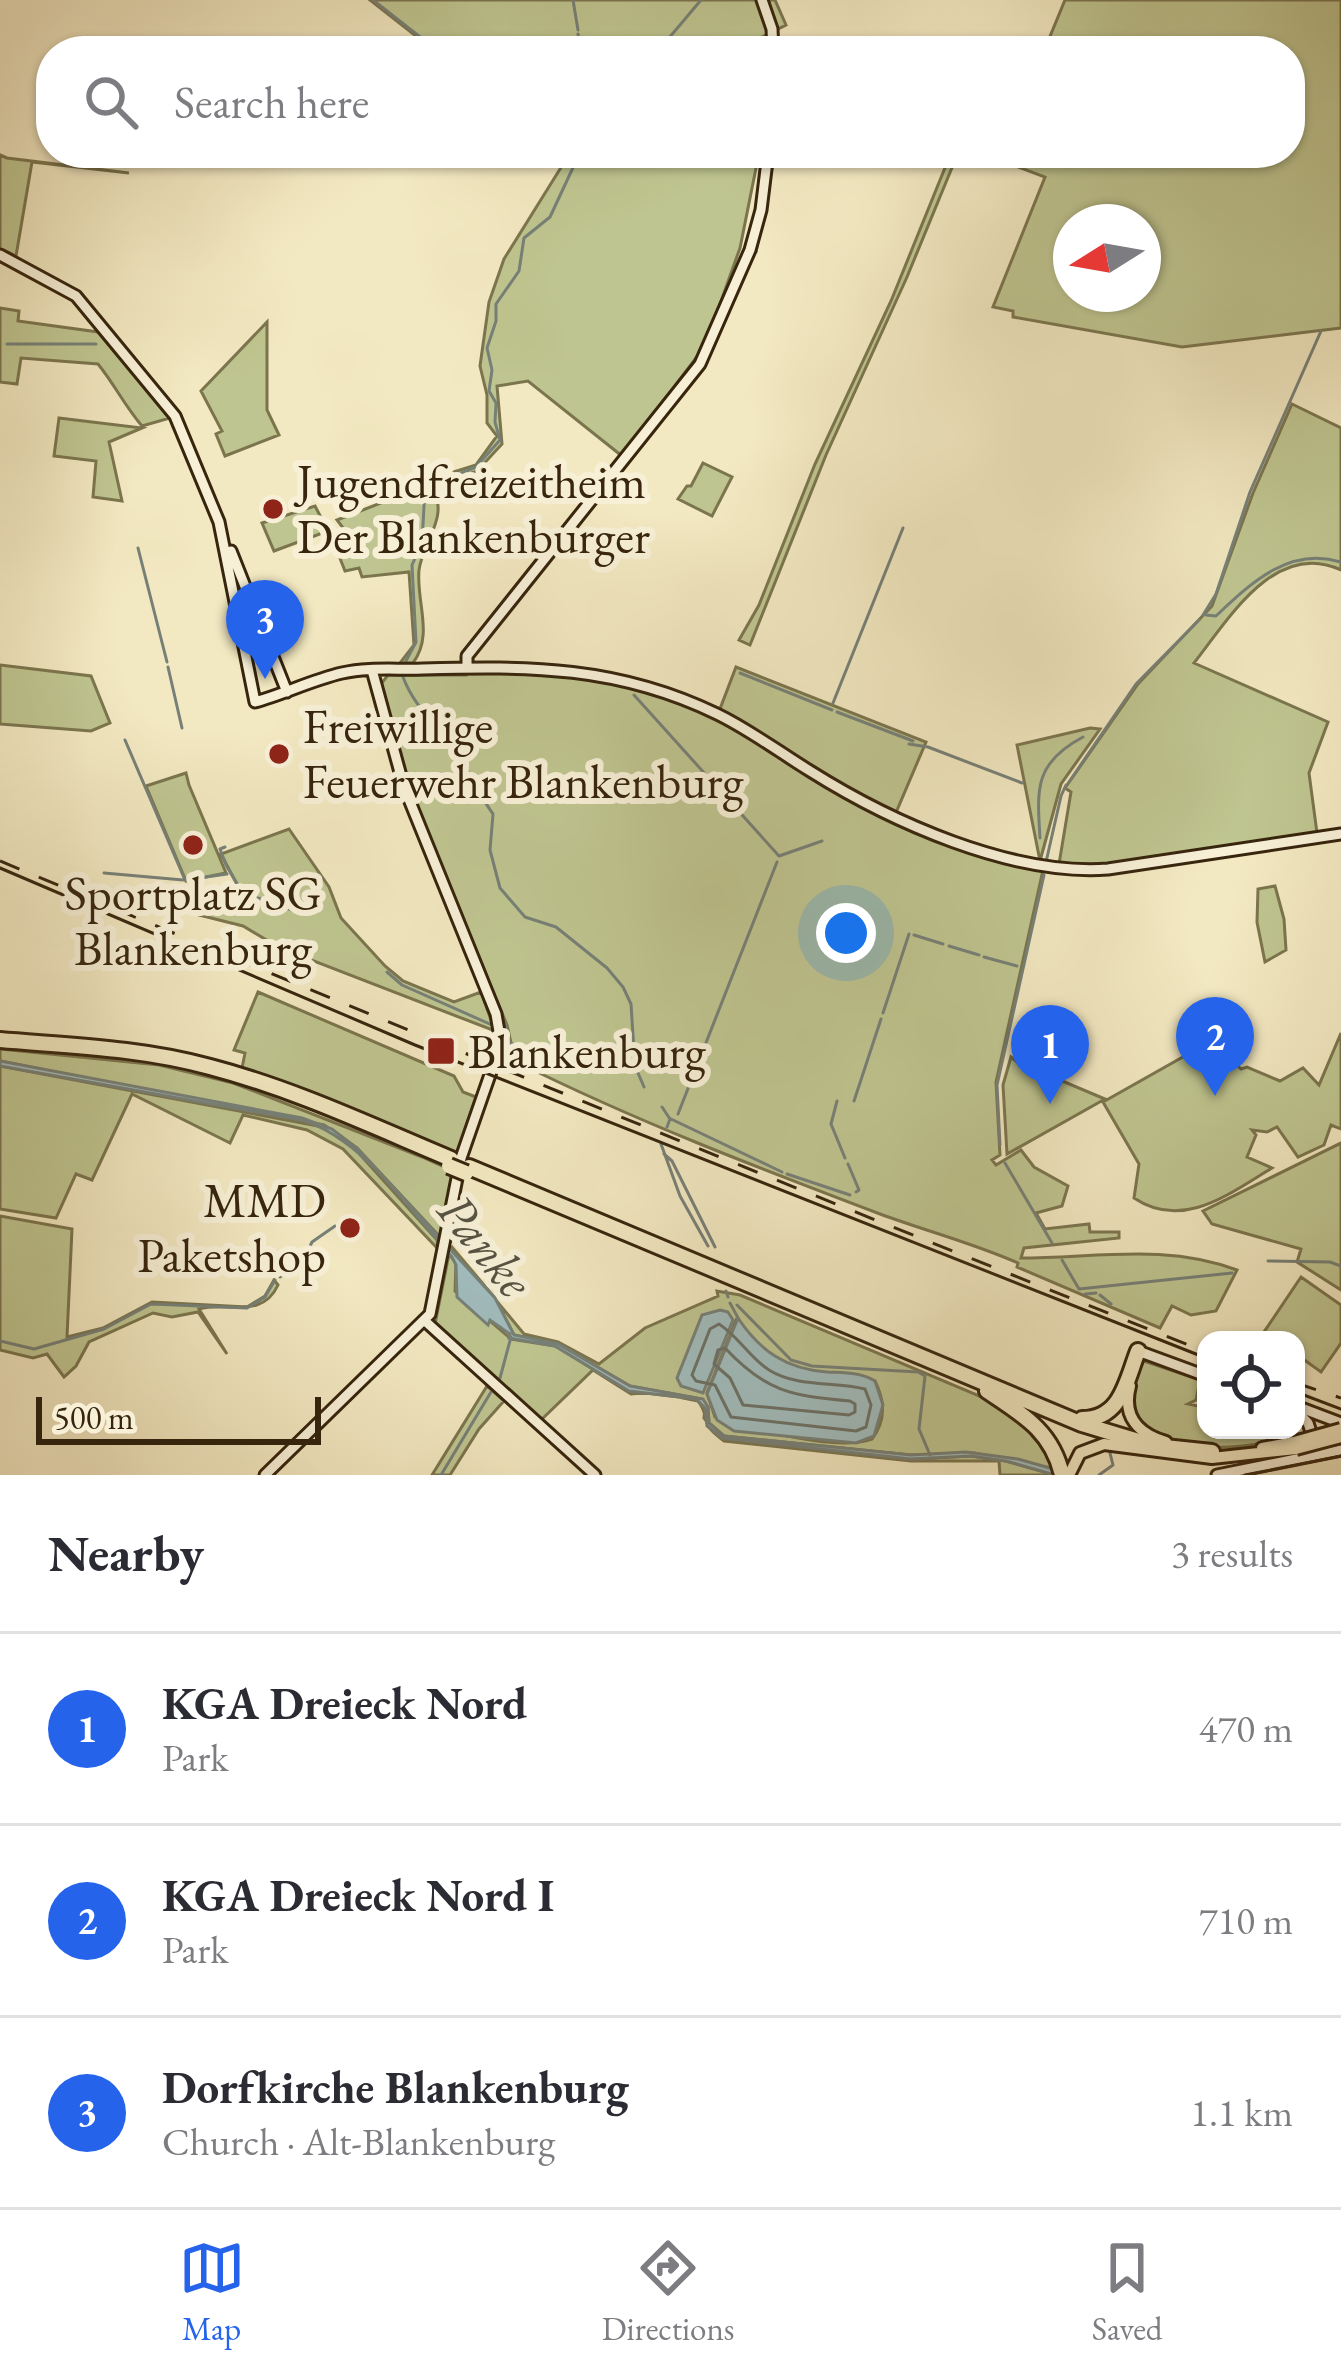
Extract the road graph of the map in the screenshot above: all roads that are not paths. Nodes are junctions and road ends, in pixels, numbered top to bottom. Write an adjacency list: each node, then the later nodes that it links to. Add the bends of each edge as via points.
1 (762, 0): 2 (main road)
2 (772, 36)
3 (766, 168): 6 (main road, via 748,258 700,364)
4 (0, 255): 5 (main road, via 76,296 175,416)
5 (221, 530): 8 (main road); 8 (main road, via 255,702)
6 (466, 667): 7 (main road); 9 (main road, via 578,672 684,700 893,814 993,854 1059,869 1119,868)
7 (372, 670): 8 (main road); 12 (main road, via 404,787 501,1030 460,1158 436,1302)
8 (287, 692)
9 (1341, 835)
10 (0, 1043): 11 (highway, bridge, via 226,1076)
11 (467, 1170): 15 (highway); 17 (highway)
12 (424, 1321): 24 (main road); 25 (main road)
13 (1140, 1352): 14 (main road); 17 (highway, via 1112,1410); 22 (main road, via 1127,1398 1135,1425 1156,1439)
14 (1197, 1373)
15 (987, 1391): 20 (highway); 26 (highway, via 1042,1430)
16 (1305, 1412): 19 (main road)
17 (1072, 1419): 22 (highway, via 1155,1446)
18 (1305, 1419): 23 (main road, via 1314,1440)
19 (1341, 1430): 23 (main road, bridge)
20 (1138, 1449): 23 (main road, via 1235,1458); 26 (main road, via 1086,1449)
21 (1341, 1450): 23 (main road)
22 (1212, 1451): 23 (main road)
23 (1304, 1451): 27 (main road)
24 (265, 1475)
25 (595, 1475)
26 (1066, 1475)
27 (1217, 1475)

